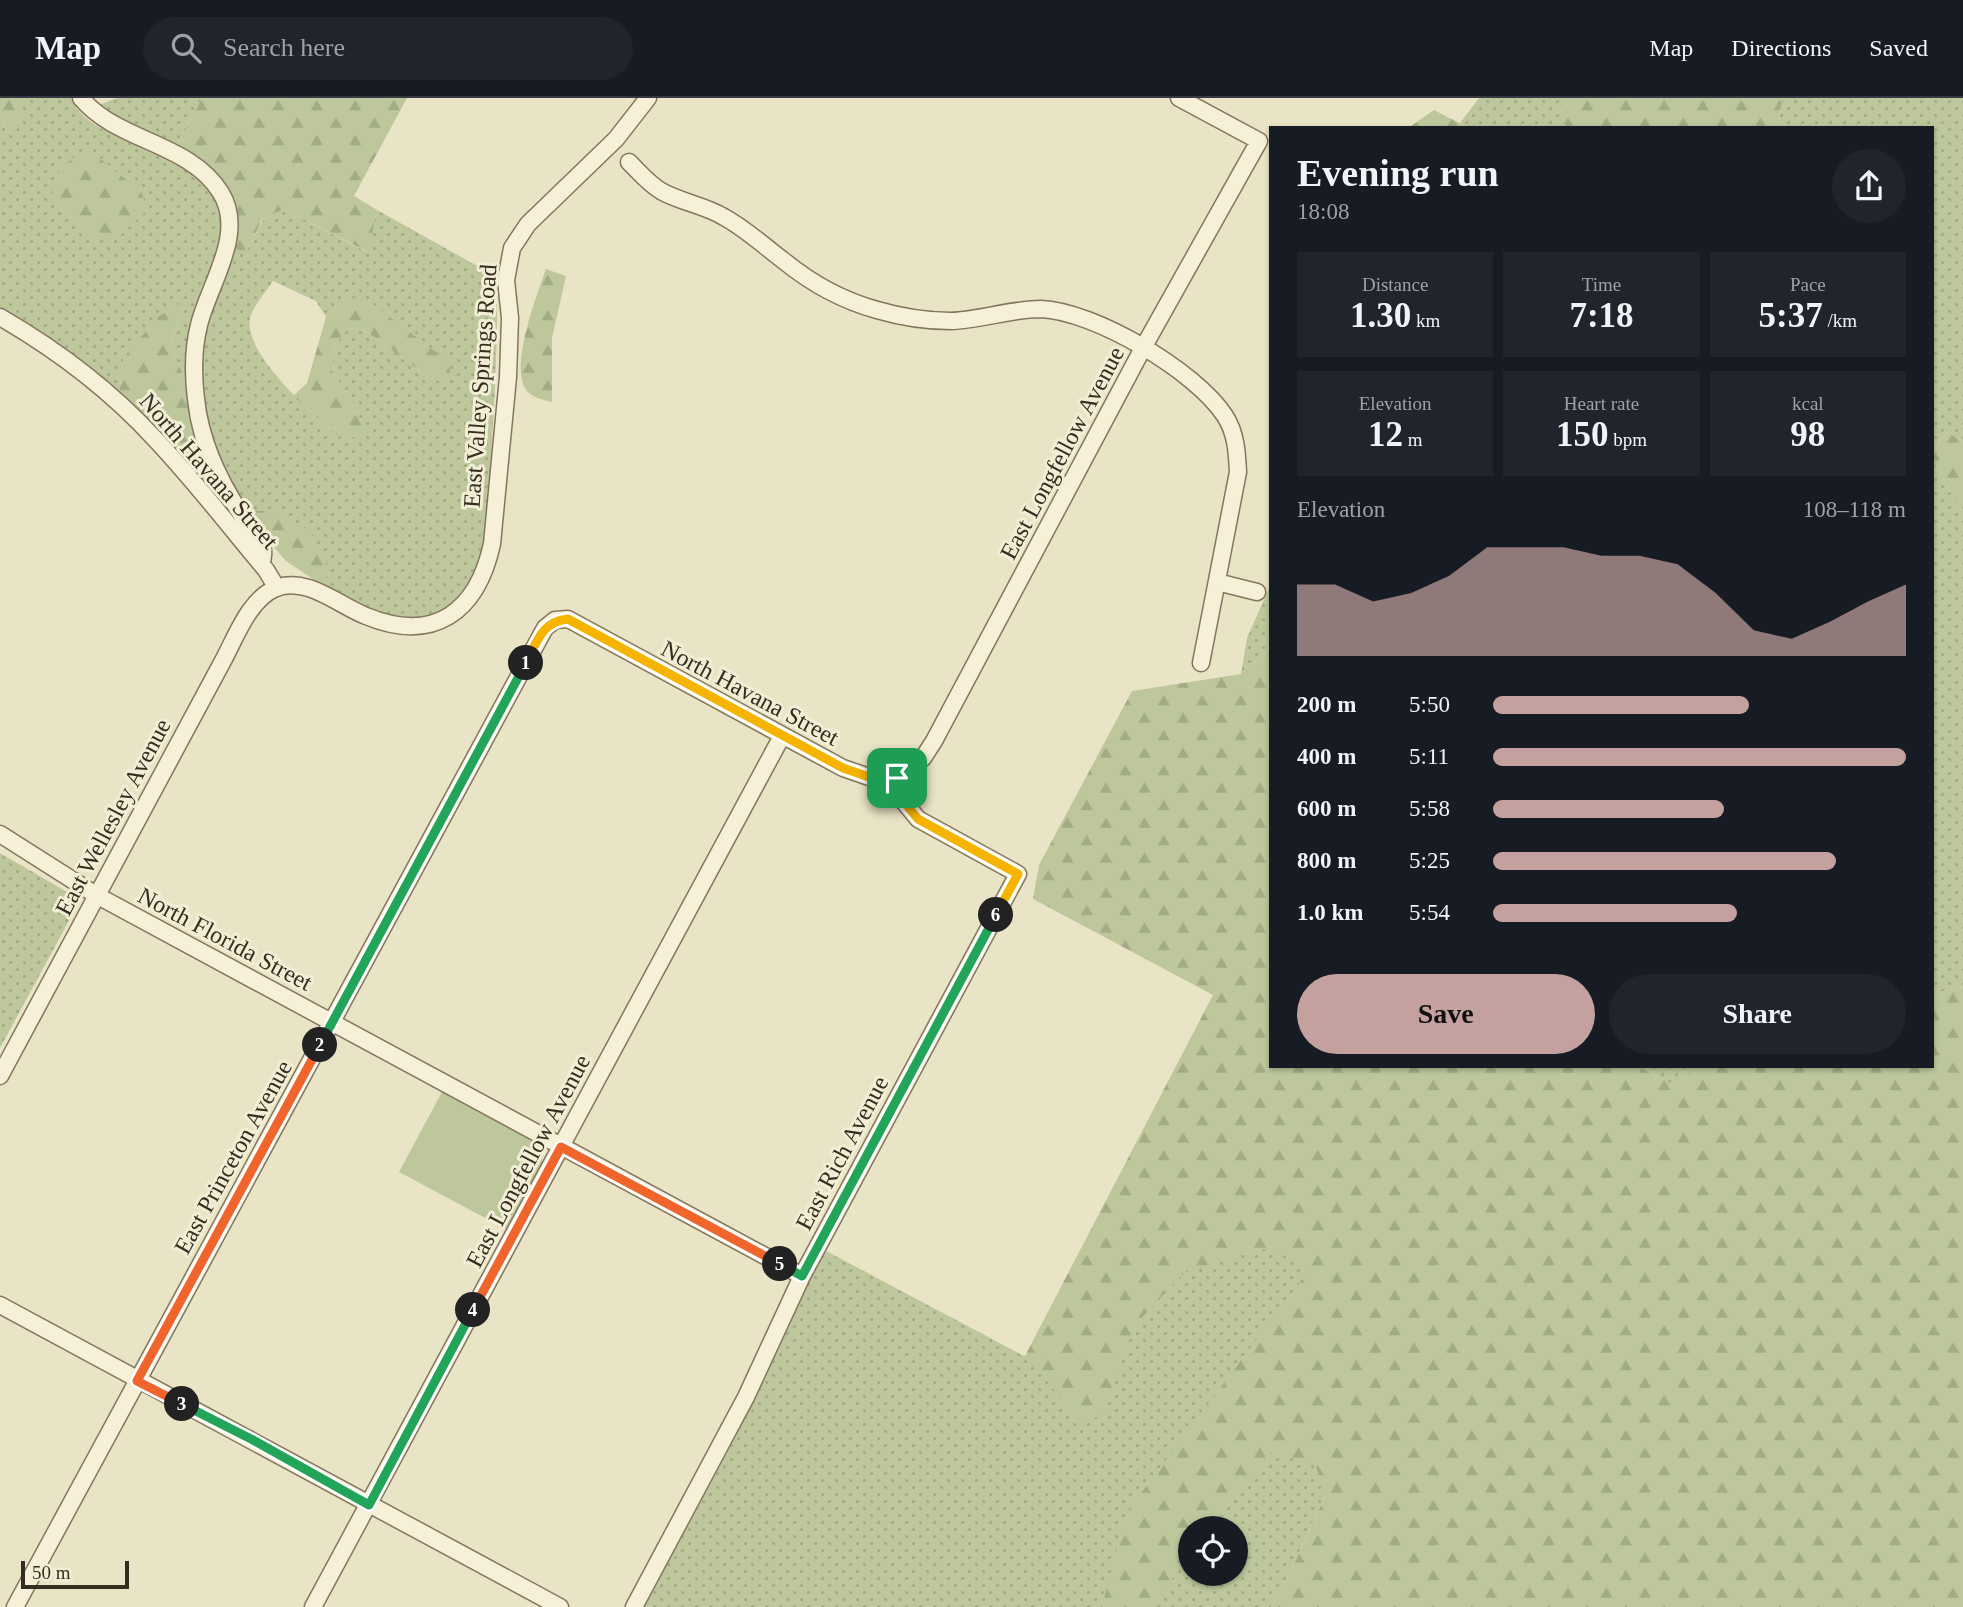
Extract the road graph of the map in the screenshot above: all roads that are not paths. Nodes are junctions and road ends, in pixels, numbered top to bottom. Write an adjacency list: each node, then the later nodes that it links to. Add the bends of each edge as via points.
1 (81, 98): 7 (street, via 95,113 202,172 226,204 228,235 199,325 194,382 210,457 233,504 261,543)
2 (648, 98): 9 (street, East Valley Springs Road, via 616,139 528,224 512,247 506,280 508,377 492,544 474,593 454,613 413,626 373,619 308,588)
3 (1179, 98): 6 (street, East Longfellow Avenue, via 1259,141)
4 (629, 162): 6 (street, via 661,191 722,215 810,280 877,310 914,319 952,321 1040,309 1070,313)
5 (0, 317): 7 (street, North Havana Street, via 72,364 136,419)
6 (1143, 348): 8 (street, via 1211,397 1236,442 1238,472); 14 (street, East Longfellow Avenue, via 934,741 923,758)
7 (261, 564): 9 (street, North Havana Street)
8 (1217, 582): 10 (street); 12 (street)
9 (277, 588): 16 (street, East Wellesley Avenue, via 257,604 242,626)
10 (1257, 592)
11 (555, 620): 13 (street, North Havana Street, via 568,619); 17 (street, East Princeton Avenue, via 545,628)
12 (1201, 663)
13 (782, 736): 14 (street, North Havana Street, via 843,768 869,777); 19 (street, East Longfellow Avenue)
14 (897, 778): 20 (street, East Rich Avenue, via 904,802 918,819 1018,874)
15 (0, 834): 16 (street, North Florida Street)
16 (96, 895): 17 (street, North Florida Street); 18 (street, East Wellesley Avenue)
17 (332, 1023): 19 (street, North Florida Street); 22 (street, East Princeton Avenue)
18 (0, 1076)
19 (561, 1147): 20 (street, North Florida Street); 23 (street, East Longfellow Avenue)
20 (802, 1276): 27 (street, East Rich Avenue, via 746,1397)
21 (0, 1305): 22 (street)
22 (137, 1381): 23 (street); 24 (street, East Princeton Avenue)
23 (369, 1505): 25 (street, East Longfellow Avenue); 26 (street)
24 (15, 1607)
25 (313, 1607)
26 (559, 1607)
27 (634, 1607)

